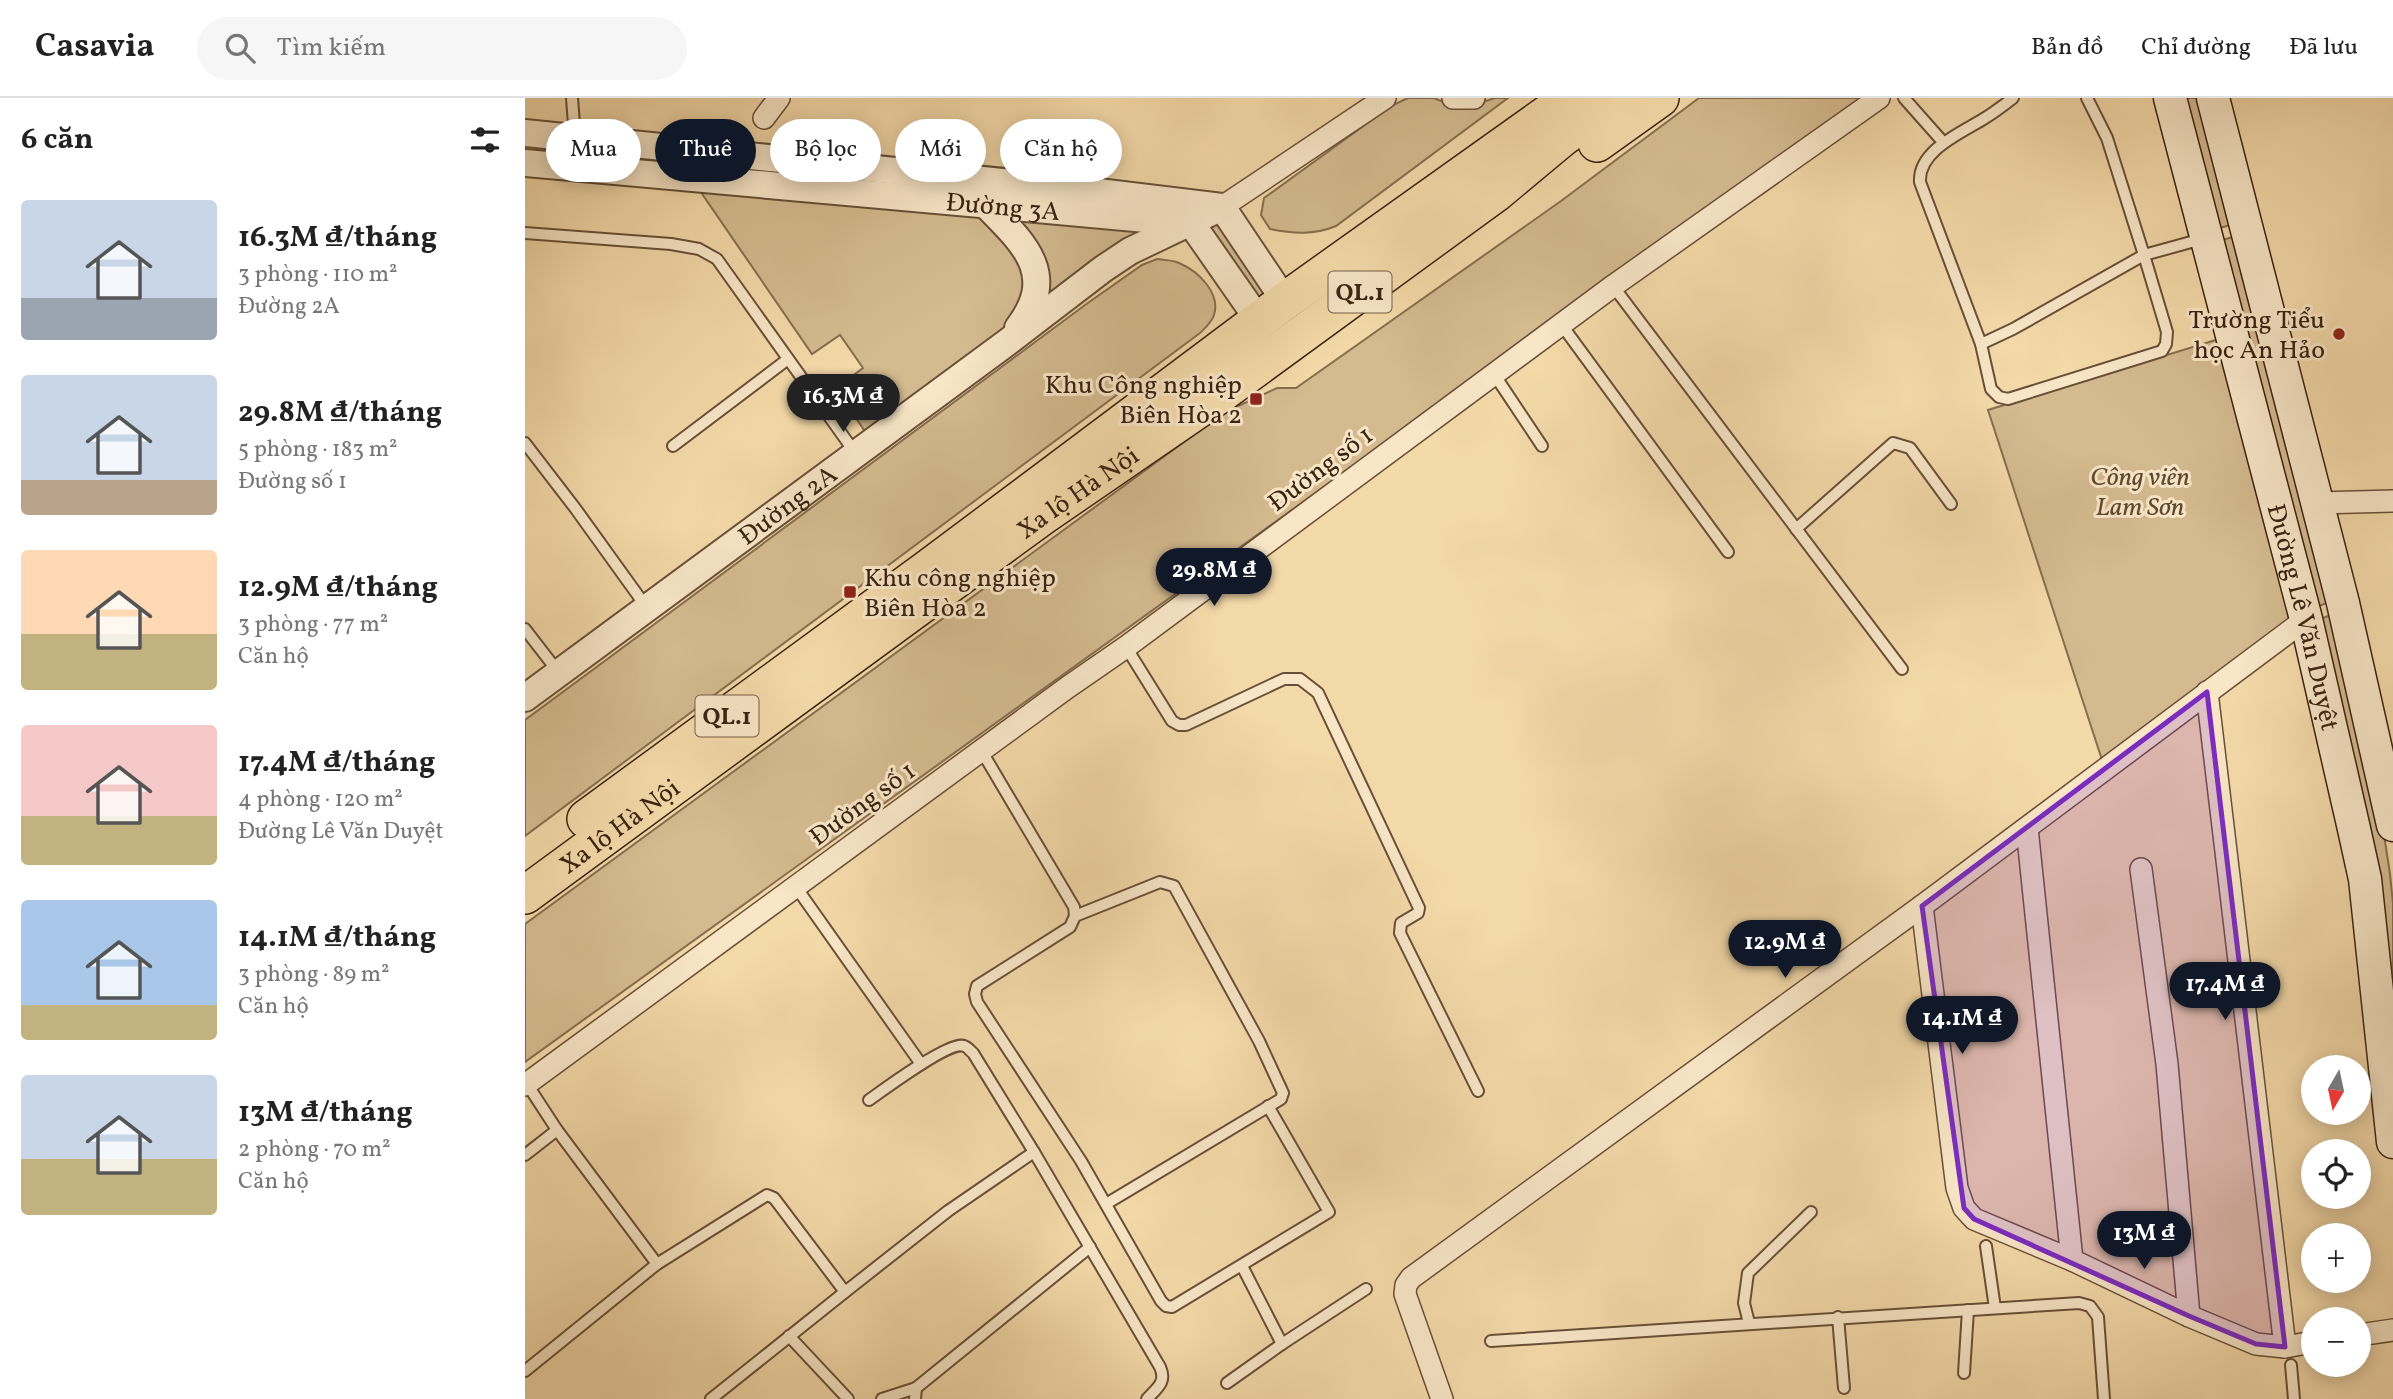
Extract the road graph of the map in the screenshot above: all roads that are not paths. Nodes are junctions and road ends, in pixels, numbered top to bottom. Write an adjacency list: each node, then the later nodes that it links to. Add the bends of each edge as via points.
1 (572, 98): 14 (lane)
2 (1385, 98): 22 (street)
3 (1453, 98): 4 (street)
4 (1474, 98)
5 (1617, 98): 13 (highway, QL.1)
6 (1660, 98): 20 (highway, Xa lộ Hà Nội / QL.1, via 1537,182)
7 (1879, 98): 28 (street, Đường số 1)
8 (1904, 98): 17 (lane)
9 (2013, 98): 17 (lane)
10 (2087, 98): 27 (lane, via 2107,138)
11 (2170, 98): 26 (main road, Đường Lê Văn Duyệt)
12 (2213, 98): 24 (main road, Đường Lê Văn Duyệt)
13 (1556, 111): 20 (highway, Xa lộ Hà Nội / QL.1)
14 (574, 119)
15 (525, 133): 16 (street, Đường 3A)
16 (546, 135)
17 (1943, 142): 32 (lane, via 1923,165 1920,182)
18 (641, 145): 22 (street, Đường 3A)
19 (525, 163): 21 (street, Đường 3A)
20 (1485, 180): 29 (highway, Xa lộ Hà Nội / QL.1); 59 (highway, Xa lộ Hà Nội / QL.1, via 1223,392 1041,517)
21 (983, 203): 23 (street, Đường 3A); 31 (street, via 1018,237 1036,280 1033,304)
22 (1222, 207): 23 (street, Đường 2A); 29 (street)
23 (1191, 223): 29 (street); 31 (street, Đường 2A, via 1121,257)
24 (2246, 227): 26 (main road); 40 (main road, Đường Lê Văn Duyệt)
25 (525, 233): 33 (lane, via 699,249 717,259)
26 (2207, 238): 27 (lane); 46 (main road, Đường Lê Văn Duyệt)
27 (2144, 255): 32 (lane); 32 (lane, via 2167,332 2162,351 2008,399 1991,389)
28 (1613, 286): 30 (street, Đường số 1); 42 (lane)
29 (1272, 312): 56 (highway, Xa lộ Hà Nội / QL.1)
30 (1561, 324): 34 (street, Đường số 1); 43 (lane)
31 (1005, 344): 38 (street, Đường 2A)
32 (1981, 344)
33 (788, 359): 36 (lane); 38 (lane)
34 (1494, 374): 37 (lane); 48 (street, Đường số 1)
35 (525, 443): 45 (lane)
36 (673, 446)
37 (1542, 446)
38 (856, 454): 45 (street, Đường 2A)
39 (2393, 501): 40 (street)
40 (2317, 503): 44 (main road, Đường Lê Văn Duyệt)
41 (1951, 504): 42 (lane, via 1910,448 1893,443)
42 (1796, 529): 49 (lane)
43 (1728, 552)
44 (2343, 603): 46 (main road); 54 (main road, Đường Lê Văn Duyệt)
45 (647, 608): 50 (street, Đường 2A)
46 (2306, 619): 51 (street); 64 (main road, Đường Lê Văn Duyệt, via 2365,879)
47 (525, 629): 50 (lane)
48 (1126, 647): 53 (street, Đường số 1); 65 (lane, via 1172,722 1179,725 1284,678 1300,679 1318,693 1419,908 1401,923 1400,933)
49 (1902, 669)
50 (559, 673): 52 (street, Đường 2A)
51 (2207, 692): 55 (street); 92 (street)
52 (525, 698)
53 (981, 750): 58 (street, Đường số 1); 61 (lane, via 1074,907)
54 (2392, 817)
55 (2027, 828): 60 (street); 76 (street)
56 (525, 864)
57 (2141, 869): 83 (street, via 2167,1063)
58 (796, 887): 62 (lane); 63 (street, Đường số 1)
59 (525, 895)
60 (1922, 906): 76 (street, via 1963,1208 1974,1219); 102 (street, via 1411,1278 1405,1294)
61 (1075, 916): 67 (lane, via 1160,881 1174,886 1283,1093); 72 (lane, via 1070,927 977,986 975,994)
62 (921, 1064): 66 (lane); 70 (lane, via 955,1045 973,1053)
63 (526, 1084): 68 (lane)
64 (2391, 1090): 69 (main road, Đường Lê Văn Duyệt)
65 (1478, 1091)
66 (869, 1100)
67 (1268, 1106): 72 (lane); 78 (lane, via 1329,1212)
68 (557, 1130): 71 (lane); 77 (lane)
69 (2393, 1142)
70 (1034, 1152): 75 (lane); 80 (lane)
71 (525, 1155)
72 (1106, 1204): 78 (lane, via 1166,1306 1172,1307)
73 (1811, 1212): 85 (lane, via 1748,1273 1744,1303)
74 (1986, 1246): 81 (lane)
75 (1090, 1247): 97 (lane); 101 (lane, via 1164,1375)
76 (2072, 1260): 83 (street)
77 (657, 1264): 80 (lane, via 767,1195 774,1198); 93 (lane)
78 (1243, 1266): 90 (lane)
79 (1366, 1289): 90 (lane)
80 (845, 1292): 88 (lane)
81 (1995, 1308): 82 (lane); 103 (lane, via 2079,1303 2090,1307 2098,1317)
82 (1968, 1310): 84 (lane); 94 (lane)
83 (2189, 1316): 92 (street)
84 (1838, 1317): 85 (lane); 96 (lane)
85 (1749, 1323): 89 (lane)
86 (2393, 1329): 87 (street)
87 (2371, 1333)
88 (789, 1336): 98 (lane); 99 (lane)
89 (1491, 1341)
90 (1282, 1344): 95 (lane)
91 (2301, 1349): 92 (street)
92 (2288, 1356): 104 (lane)
93 (525, 1371)
94 (1964, 1373)
95 (1227, 1383)
96 (1845, 1388)
97 (915, 1394): 100 (lane)
98 (711, 1399)
99 (848, 1399)
100 (883, 1399)
101 (1147, 1399)
102 (1442, 1399)
103 (2104, 1399)
104 (2294, 1399)

